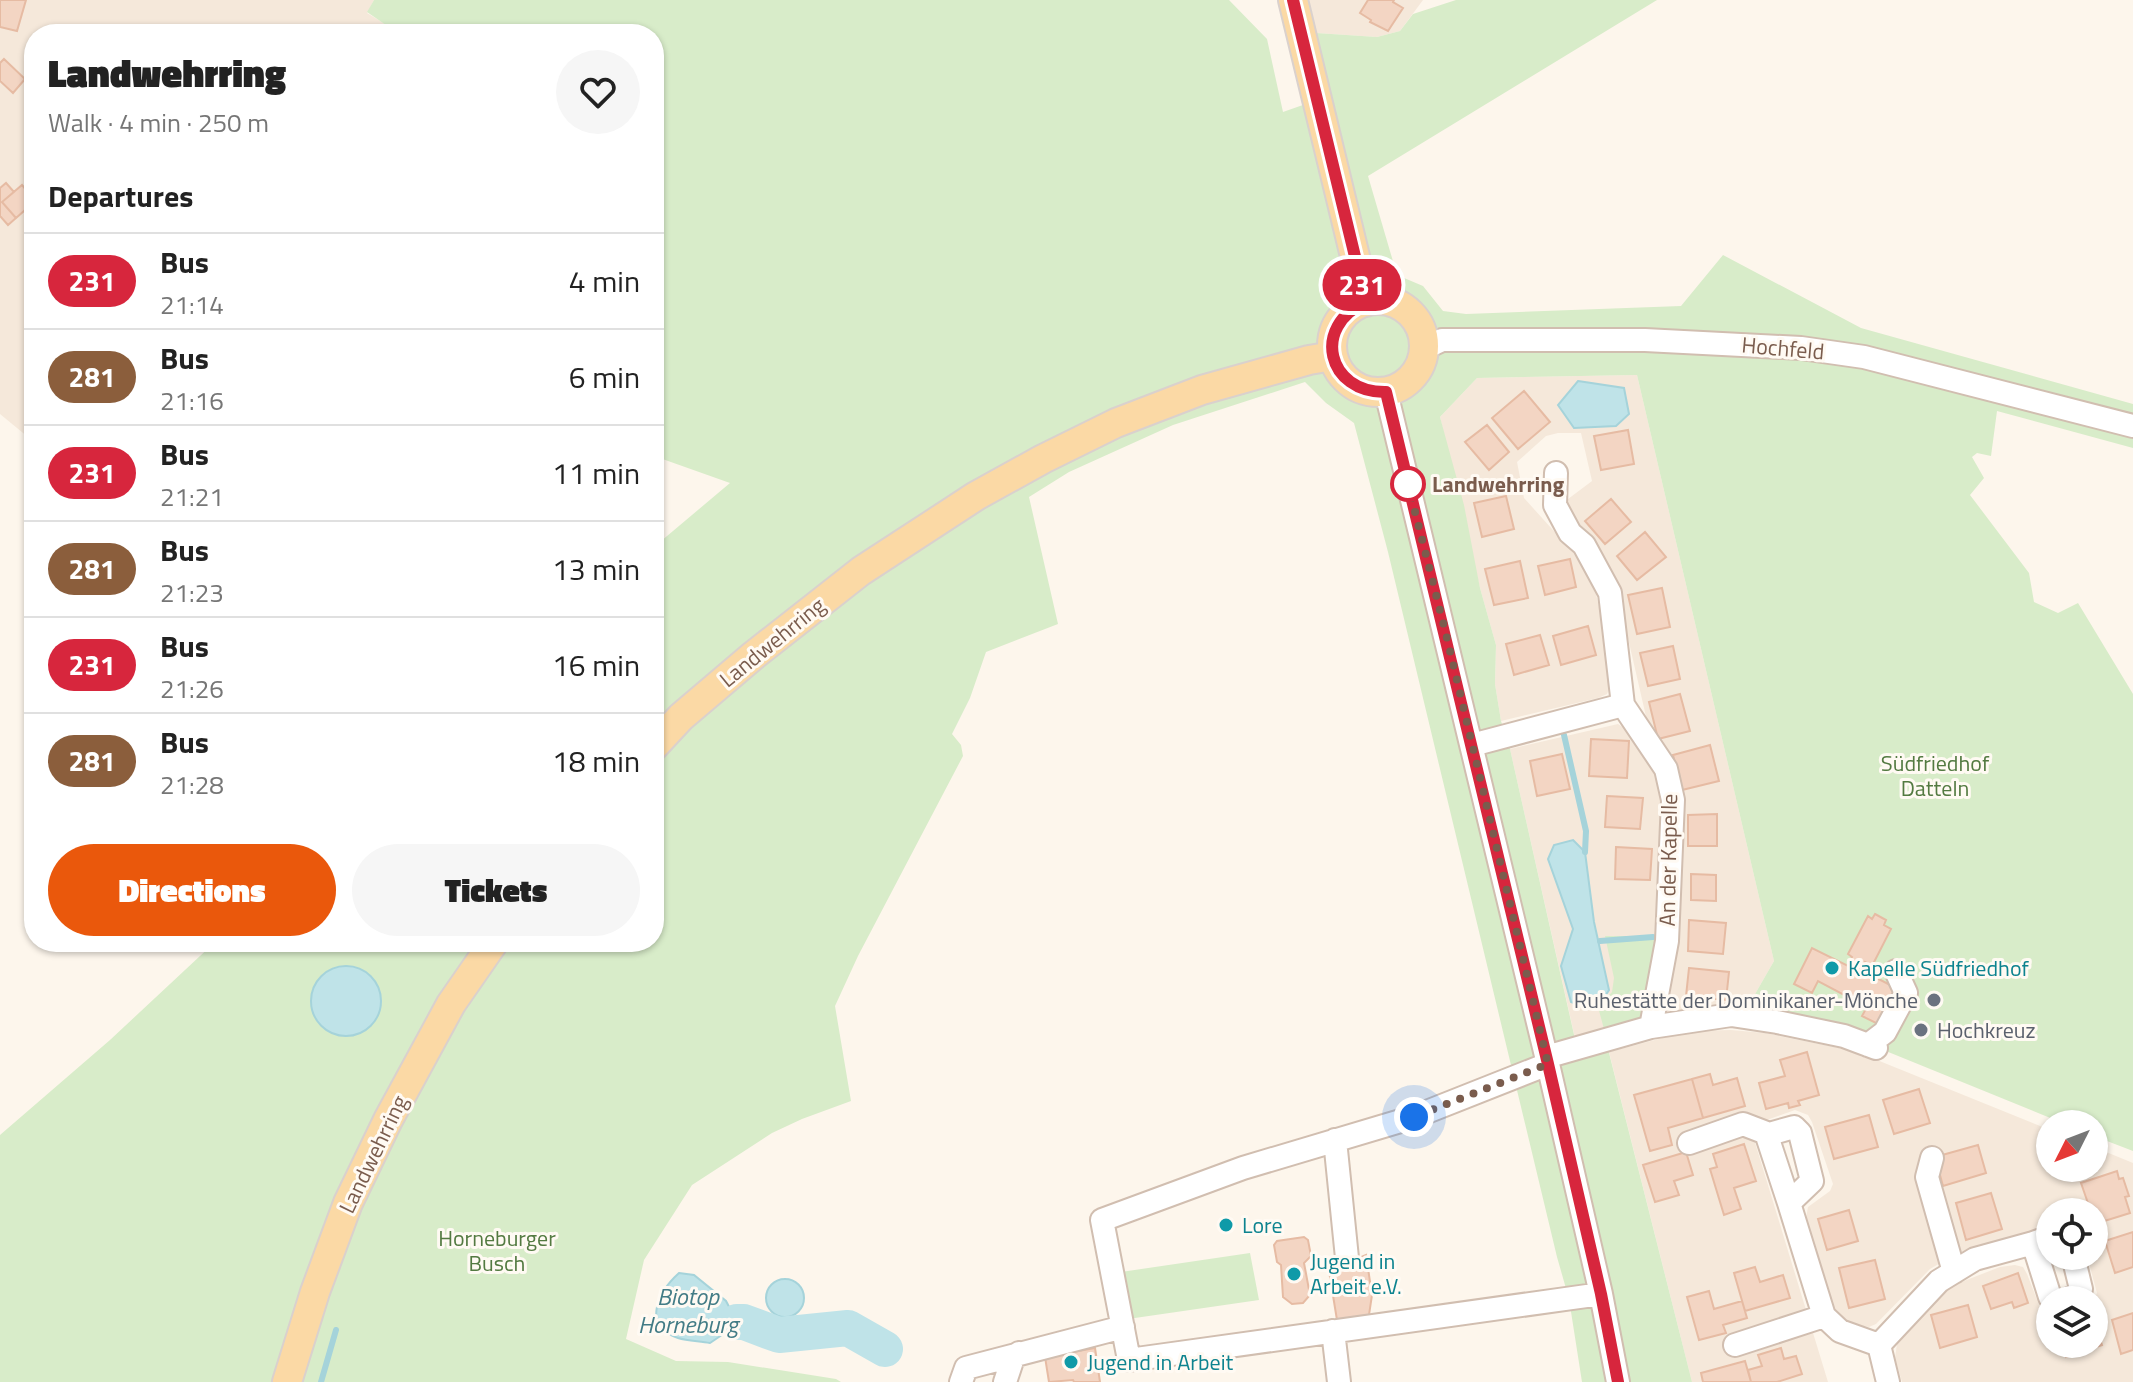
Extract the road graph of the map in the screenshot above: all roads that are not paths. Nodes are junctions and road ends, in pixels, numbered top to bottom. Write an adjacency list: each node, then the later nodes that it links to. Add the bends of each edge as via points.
1 (1293, 0): 2 (main road)
2 (1366, 302): 3 (main road, via 1380,300 1407,310 1423,333); 4 (main road, via 1353,307 1335,329)
3 (1425, 348): 5 (main road, via 1413,377); 6 (street, Hochfeld, via 1442,340 1645,340 1801,348 1864,357)
4 (1333, 356): 5 (main road, via 1338,369 1358,388); 9 (main road, Landwehrring, via 1202,390 1116,423 976,496 861,571 754,655)
5 (1386, 392): 10 (street)
6 (2133, 426)
7 (1556, 473): 8 (street, An der Kapelle, via 1555,505 1610,593)
8 (1623, 705): 10 (street); 13 (street, An der Kapelle, via 1666,769 1673,800 1667,941)
9 (664, 735)
10 (1472, 745): 14 (street)
11 (487, 952): 30 (main road, Landwehrring, via 451,1004 348,1203)
12 (1896, 971): 13 (street, via 1906,993 1872,1046 1731,1015)
13 (1651, 1027): 14 (street)
14 (1547, 1060): 16 (street, via 1414,1117); 23 (street)
15 (1769, 1134): 17 (street, via 1743,1124); 19 (street); 19 (street, via 1794,1127 1800,1133 1812,1181)
16 (1335, 1140): 21 (street); 25 (street, via 1102,1220)
17 (1689, 1143)
18 (1932, 1158): 22 (street, via 1927,1177)
19 (1789, 1203): 24 (street)
20 (2036, 1241): 22 (street, via 1975,1259)
21 (1347, 1258)
22 (1954, 1272): 28 (street, via 1939,1281)
23 (1601, 1294): 26 (street); 34 (street)
24 (1824, 1316): 27 (street); 28 (street, via 1840,1331)
25 (1123, 1327): 26 (street, via 1129,1360); 29 (street)
26 (1333, 1331): 33 (street)
27 (1735, 1345)
28 (1879, 1345): 35 (street)
29 (1019, 1353): 31 (street, via 966,1368); 32 (street)
30 (287, 1382)
31 (961, 1382)
32 (1005, 1382)
33 (1339, 1382)
34 (1618, 1382)
35 (1888, 1382)

